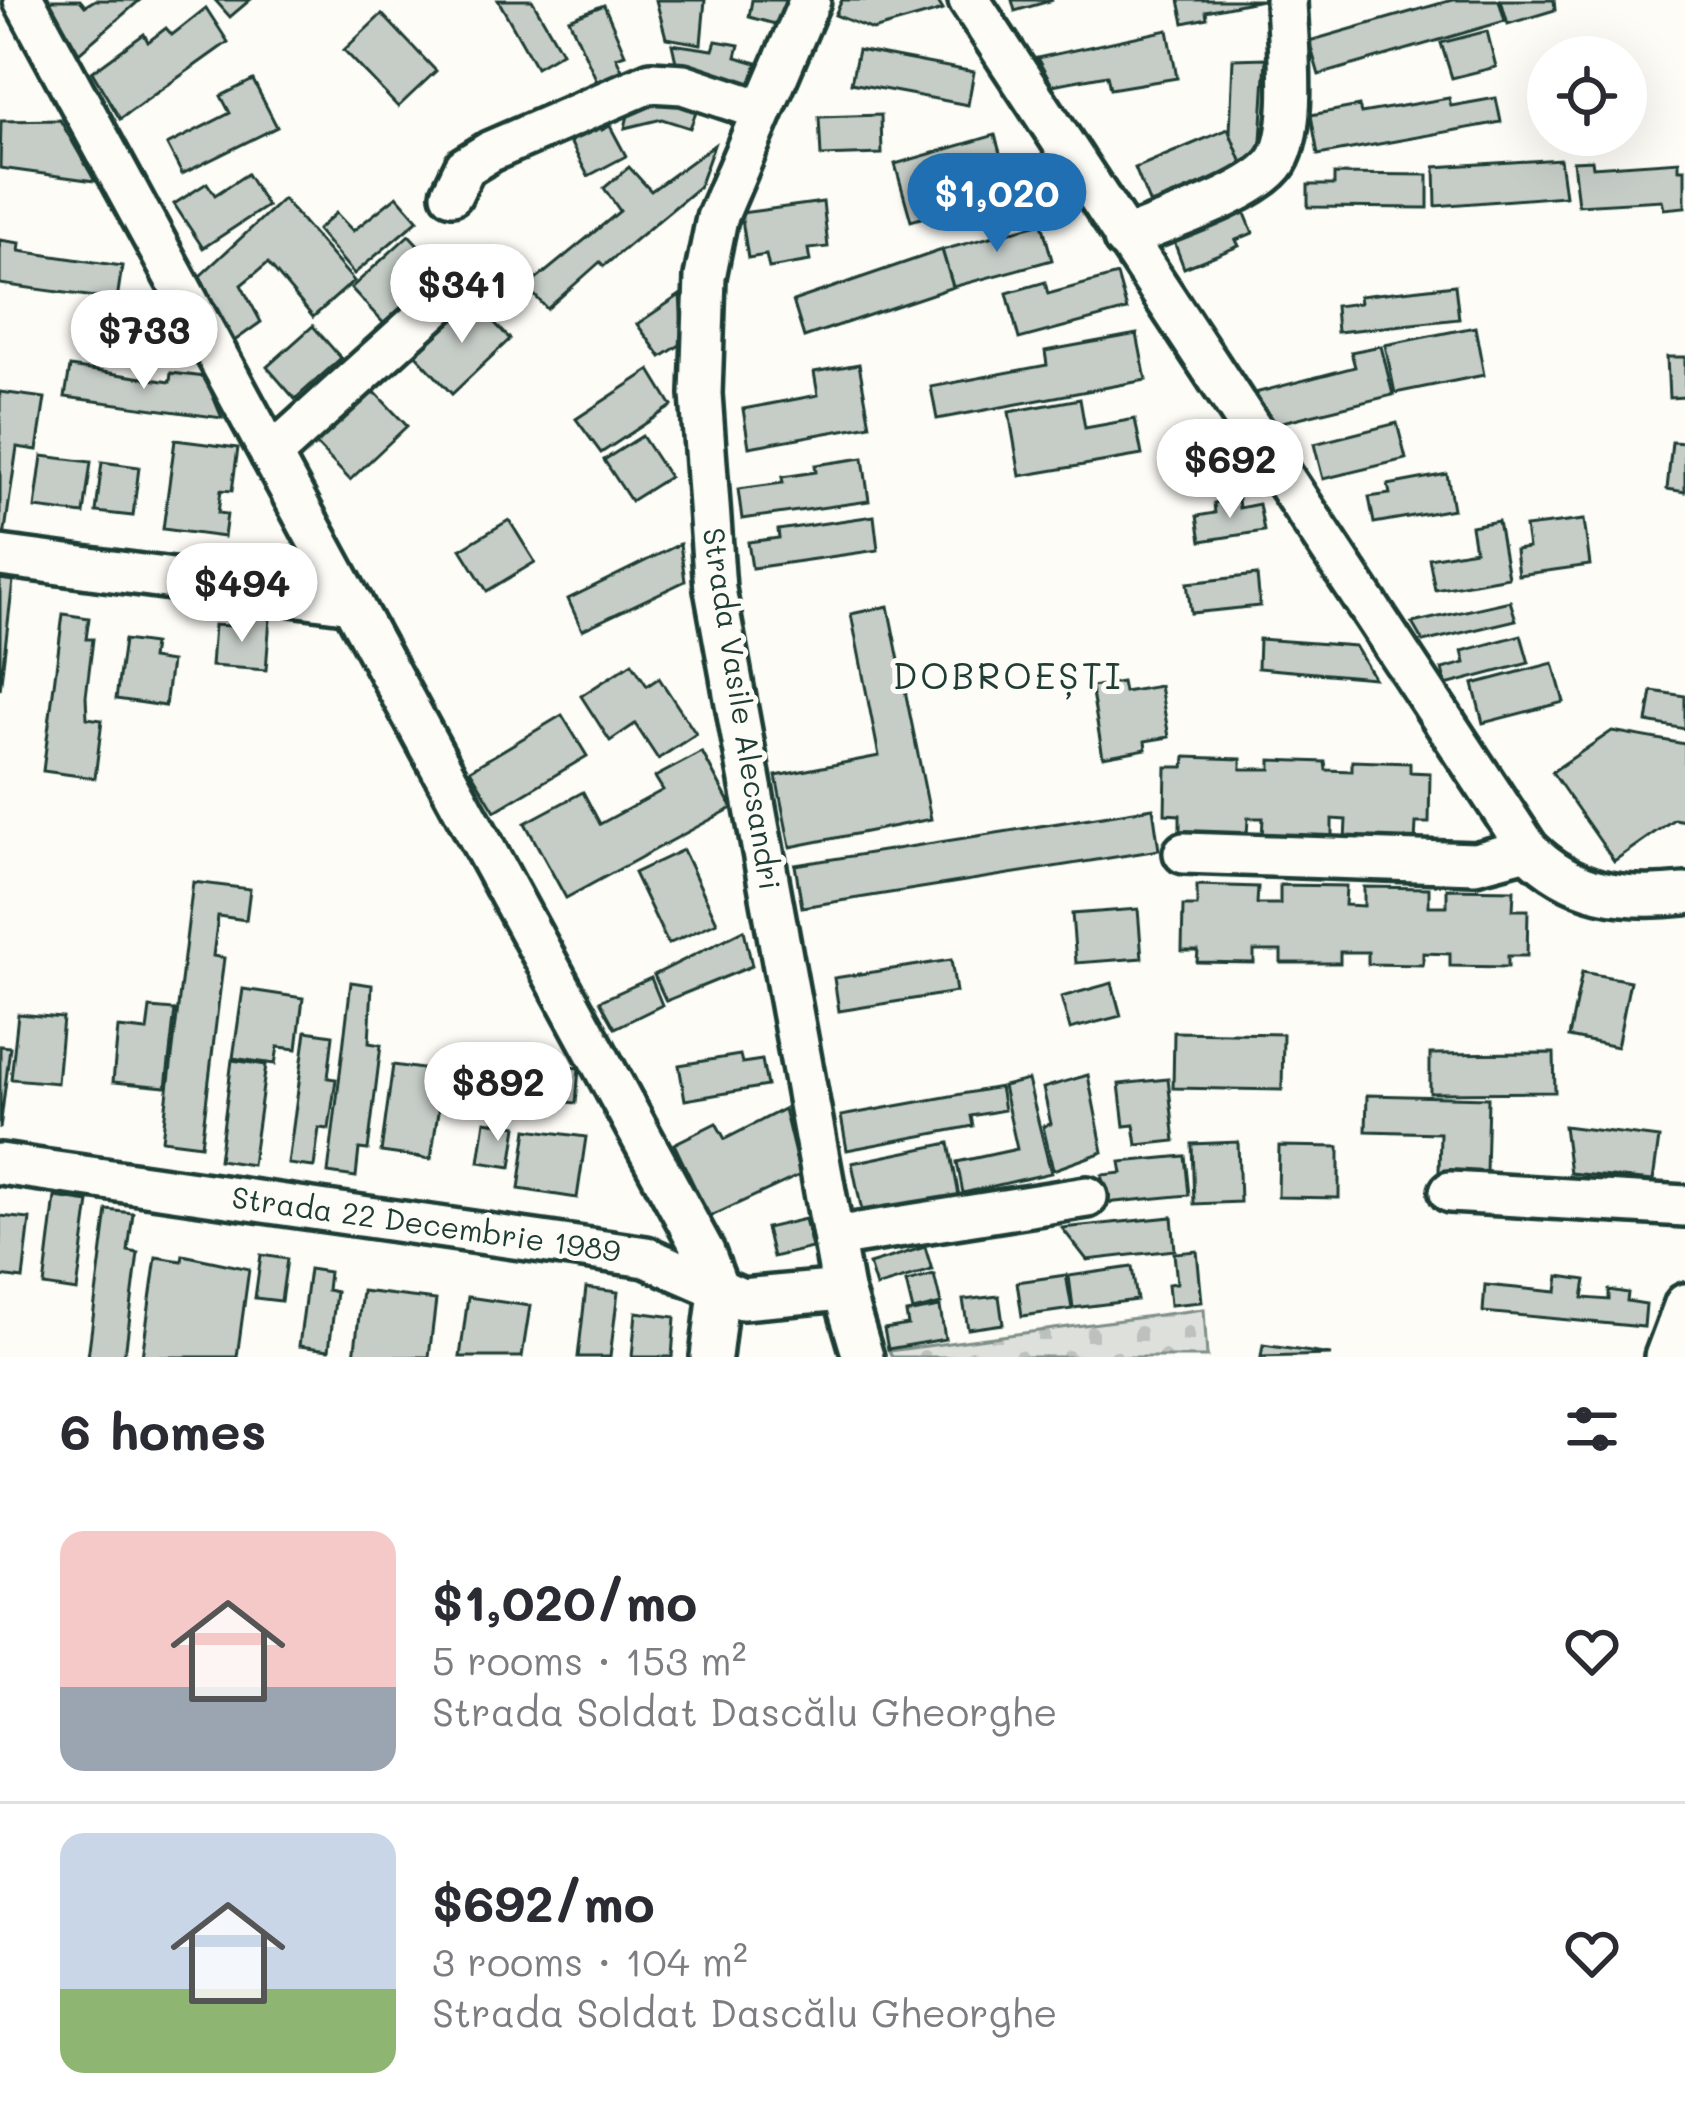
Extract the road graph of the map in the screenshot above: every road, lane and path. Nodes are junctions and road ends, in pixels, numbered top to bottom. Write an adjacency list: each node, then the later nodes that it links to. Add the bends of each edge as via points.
1 (24, 0): 9 (street)
2 (811, 0): 5 (street, Strada Vasile Alecsandri)
3 (969, 0): 7 (street)
4 (1286, 0): 7 (street, via 1286,139 1275,164)
5 (761, 110): 6 (street, via 696,87 652,82 491,152 465,167); 19 (street, Strada Vasile Alecsandri, via 717,218 705,277 706,477 715,589)
6 (452, 194)
7 (1124, 239): 12 (street)
8 (467, 278): 9 (street)
9 (272, 455): 11 (street)
10 (0, 556): 11 (street)
11 (352, 603): 21 (street, via 692,1227)
12 (1528, 849): 13 (street, via 1474,862); 14 (street, via 1593,891)
13 (1184, 854)
14 (1685, 894)
15 (0, 1164): 21 (street, Strada 22 Decembrie 1989, via 646,1257)
16 (1450, 1192): 18 (street)
17 (1087, 1197): 19 (street)
18 (1685, 1206)
19 (834, 1237): 20 (street, Strada Vasile Alecsandri)
20 (843, 1290): 21 (street, Strada 22 Decembrie 1989, via 761,1301); 24 (street, Strada Vasile Alecsandri)
21 (718, 1291): 23 (street)
22 (1685, 1304): 25 (street)
23 (711, 1357)
24 (863, 1357)
25 (1665, 1357)

